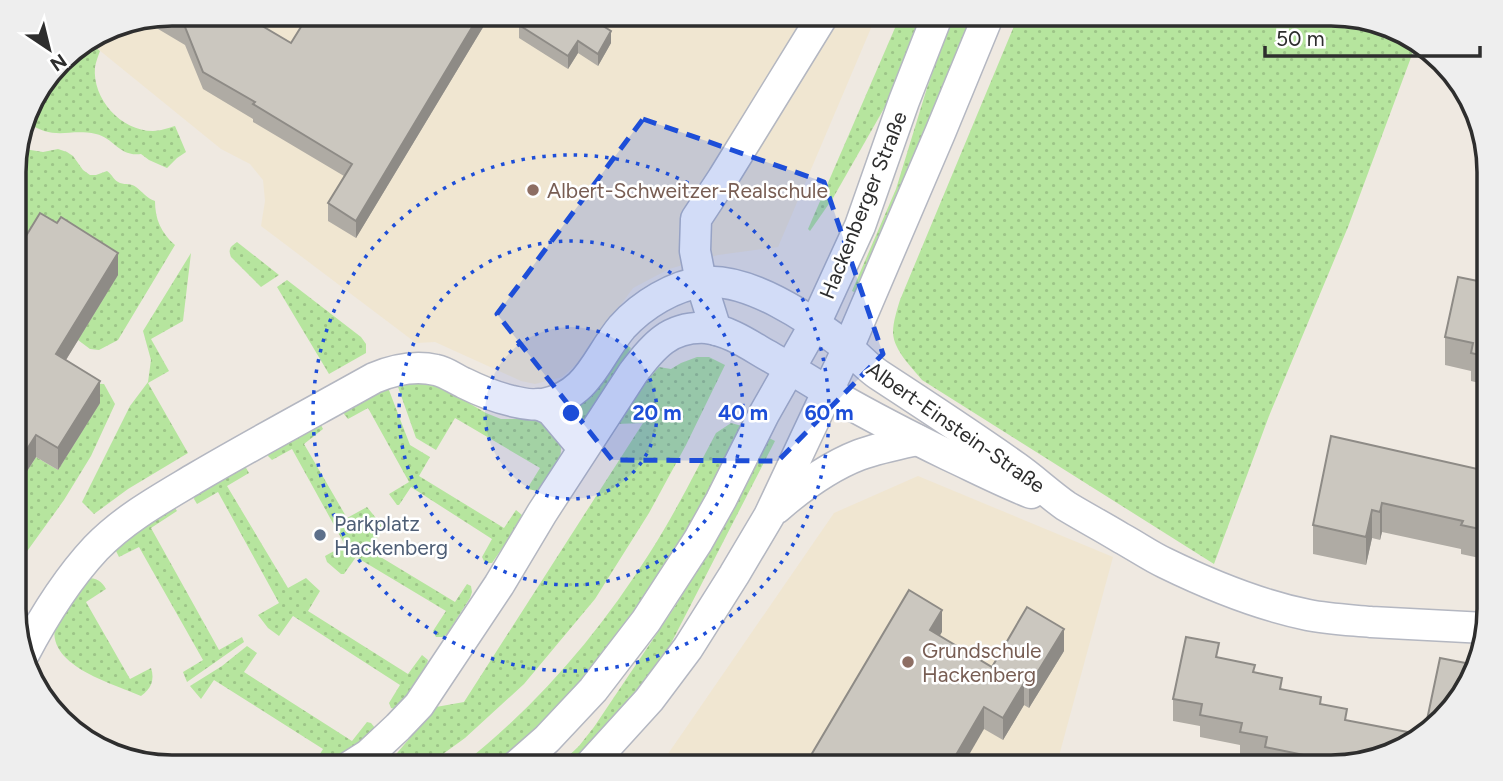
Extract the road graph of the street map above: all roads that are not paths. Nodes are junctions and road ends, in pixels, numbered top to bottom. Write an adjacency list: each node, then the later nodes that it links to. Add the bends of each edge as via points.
1 (816, 26): 4 (street, via 696,219 695,251)
2 (933, 26): 5 (street, Hackenberger Straße, via 860,226)
3 (984, 26): 7 (street, Hackenberger Straße)
4 (701, 282): 5 (street, Albert-Einstein-Straße, via 749,288); 6 (street); 10 (street, via 645,307 623,327 583,383 568,395)
5 (815, 324): 7 (street, Albert-Einstein-Straße); 8 (street, Hackenberger Straße)
6 (716, 330): 8 (street, Albert-Einstein-Straße); 12 (street, via 673,333 653,347)
7 (848, 348): 9 (street, Hackenberger Straße); 13 (street, Albert-Einstein-Straße)
8 (791, 369): 9 (street, Albert-Einstein-Straße); 18 (street, Hackenberger Straße, via 698,541 646,621 593,690)
9 (828, 392): 11 (street, Albert-Einstein-Straße); 14 (street, Hackenberger Straße)
10 (538, 404): 12 (street, via 551,410); 16 (street, via 492,396 439,370 401,369 374,378 125,522 70,578)
11 (917, 440): 13 (street, Albert-Einstein-Straße, via 1006,483); 14 (street, via 839,464 795,492)
12 (583, 448): 17 (street, via 419,705)
13 (1065, 505): 15 (street, Albert-Einstein-Straße, via 1164,562 1265,605 1329,618)
14 (769, 516): 19 (street, Hackenberger Straße, via 688,648)
15 (1476, 627)
16 (30, 642)
17 (368, 755)
18 (529, 755)
19 (599, 755)

